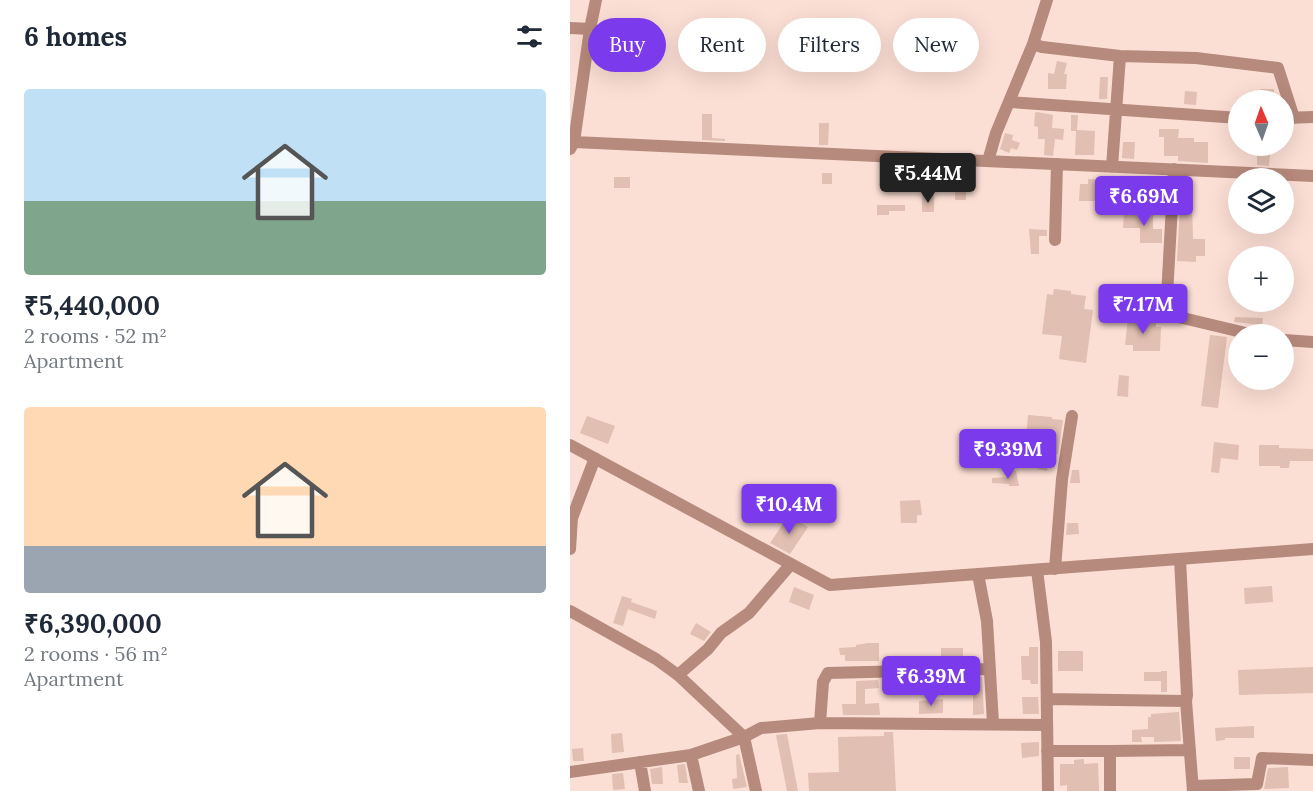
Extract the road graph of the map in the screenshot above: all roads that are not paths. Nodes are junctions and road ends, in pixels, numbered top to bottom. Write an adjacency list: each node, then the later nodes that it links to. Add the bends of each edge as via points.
1 (596, 0): 3 (street)
2 (1047, 0): 7 (street)
3 (592, 18)
4 (570, 28): 5 (street)
5 (588, 29)
6 (588, 42): 15 (street)
7 (1033, 44): 8 (street); 10 (street)
8 (1120, 56): 9 (street, via 1196,58 1278,68); 11 (street)
9 (1283, 90)
10 (1010, 102): 11 (street); 16 (street)
11 (1117, 108): 12 (street); 18 (street)
12 (1228, 117)
13 (1313, 117): 14 (street)
14 (1294, 118)
15 (572, 145): 16 (street)
16 (988, 161): 17 (street)
17 (1057, 164): 18 (street); 21 (street)
18 (1112, 166): 19 (street)
19 (1174, 170): 20 (street); 22 (street, via 1166,314)
20 (1313, 176)
21 (1055, 240)
22 (1228, 329)
23 (1294, 341): 24 (street)
24 (1313, 342)
25 (1072, 416): 32 (street)
26 (570, 444): 27 (street)
27 (595, 458): 28 (street, via 572,518); 31 (street)
28 (570, 549)
29 (1313, 549): 30 (street)
30 (1180, 559): 32 (street); 39 (street)
31 (791, 564): 34 (street, via 830,585); 37 (street, via 749,613)
32 (1055, 568): 33 (street)
33 (1037, 570): 34 (street); 38 (street, via 1046,642)
34 (978, 574): 36 (street, via 987,621)
35 (570, 611): 37 (street)
36 (989, 669): 40 (street, via 828,673 823,682); 41 (street)
37 (678, 675): 43 (street)
38 (1047, 699): 39 (street); 42 (street)
39 (1186, 701): 44 (street)
40 (820, 723): 41 (street); 43 (street, via 760,728)
41 (993, 723): 42 (street)
42 (1046, 725): 45 (street)
43 (744, 738): 47 (street); 54 (street)
44 (1190, 750): 46 (street); 51 (street)
45 (1047, 751): 46 (street); 55 (street)
46 (1110, 751): 56 (street)
47 (691, 755): 49 (street); 53 (street)
48 (1313, 760): 51 (street, via 1262,758 1257,784)
49 (640, 762): 50 (street); 52 (street)
50 (570, 772)
51 (1193, 788)
52 (645, 791)
53 (699, 791)
54 (756, 791)
55 (1048, 791)
56 (1110, 791)

